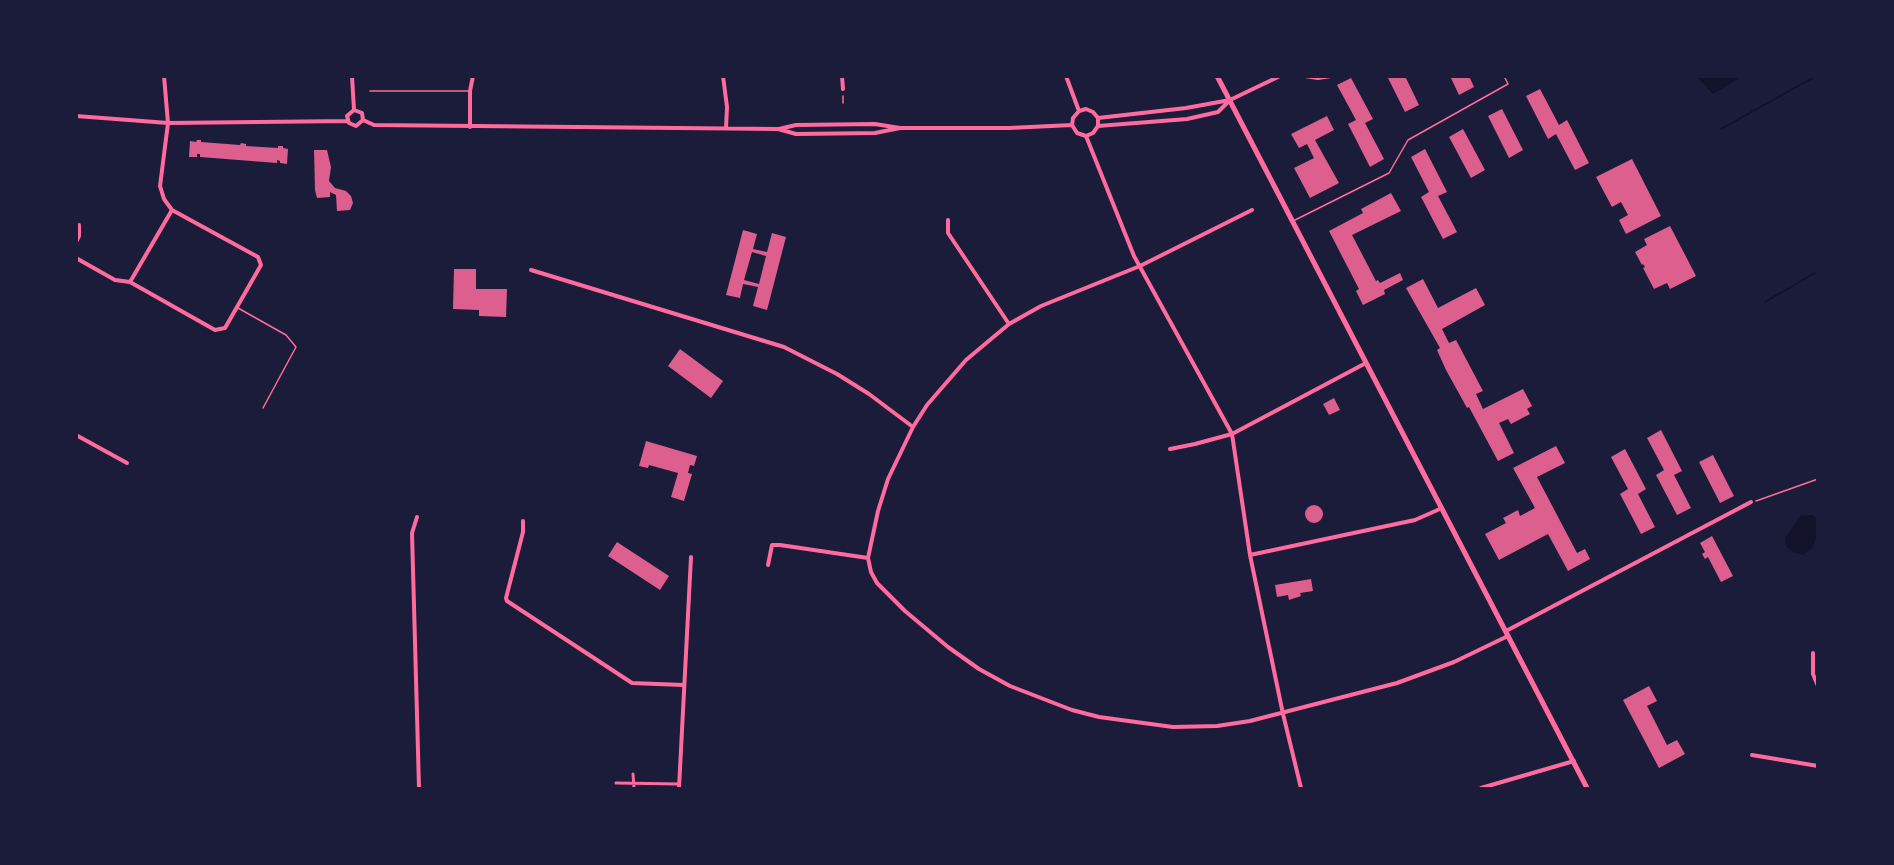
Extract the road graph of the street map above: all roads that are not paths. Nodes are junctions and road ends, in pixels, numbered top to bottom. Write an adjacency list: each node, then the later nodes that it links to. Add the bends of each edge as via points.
1 (164, 76): 22 (street)
2 (352, 76): 16 (street)
3 (473, 76): 14 (street)
4 (723, 76): 26 (street)
5 (842, 76): 12 (street)
6 (1066, 76): 17 (street)
7 (1217, 76): 15 (main road)
8 (1280, 76): 15 (street)
9 (1305, 76): 10 (street)
10 (1331, 76)
11 (1504, 76): 33 (lane, via 1508,84 1408,140 1389,173)
12 (843, 89)
13 (370, 92): 14 (lane)
14 (470, 92): 25 (street)
15 (1230, 100): 19 (street); 24 (street, via 1218,112); 33 (main road)
16 (354, 110): 20 (street, via 362,113); 21 (street, via 348,113)
17 (1079, 111): 19 (street, via 1090,110); 23 (street)
18 (76, 116): 22 (street)
19 (1098, 118): 24 (street)
20 (363, 120): 21 (street, via 356,126); 25 (street, via 374,125)
21 (348, 121): 22 (street)
22 (168, 123): 30 (street, via 160,186)
23 (1072, 125): 27 (street); 29 (street, via 1077,133)
24 (1098, 126): 29 (street)
25 (470, 127): 26 (street)
26 (726, 128): 28 (street)
27 (900, 128): 28 (street, via 875,124 796,125); 28 (street, via 875,133 796,134)
28 (778, 129)
29 (1086, 136): 37 (street)
30 (172, 210): 39 (street); 40 (street, via 258,257 261,265)
31 (1252, 210): 37 (street)
32 (948, 220): 41 (street, via 948,233)
33 (1292, 221): 42 (main road)
34 (80, 225): 35 (street)
35 (76, 242)
36 (76, 258): 39 (street, via 115,280)
37 (1140, 266): 41 (street, via 1072,292); 45 (street)
38 (531, 270): 44 (street, via 784,346 844,378)
39 (130, 282): 40 (street, via 215,330 225,328)
40 (237, 308): 43 (lane, via 286,335 296,347)
41 (1009, 324): 44 (street, via 955,372)
42 (1366, 363): 45 (street); 50 (main road)
43 (262, 408)
44 (913, 427): 55 (street, via 888,479)
45 (1232, 434): 47 (street); 53 (street)
46 (76, 435): 48 (street)
47 (1170, 449)
48 (127, 463)
49 (1751, 502): 57 (street)
50 (1442, 508): 53 (street, via 1416,520); 57 (main road)
51 (417, 517): 69 (street, via 412,533)
52 (523, 521): 59 (street, via 507,602 632,683)
53 (1250, 555): 61 (street)
54 (691, 557): 59 (street)
55 (868, 558): 56 (street, via 780,544 772,545); 61 (street, via 877,583 948,647 996,679 1043,700 1100,717 1173,727 1217,726)
56 (768, 565)
57 (1507, 633): 61 (street, via 1454,662 1398,683); 63 (main road)
58 (1814, 653): 60 (street, via 1813,675)
59 (683, 685): 68 (street)
60 (1818, 686)
61 (1283, 714): 71 (street)
62 (1752, 755): 64 (street)
63 (1574, 761): 72 (street); 73 (main road)
64 (1818, 766)
65 (633, 774): 67 (street)
66 (616, 783): 67 (street)
67 (634, 783): 68 (street); 70 (street)
68 (679, 786)
69 (419, 789)
70 (634, 789)
71 (1301, 789)
72 (1481, 789)
73 (1587, 789)

